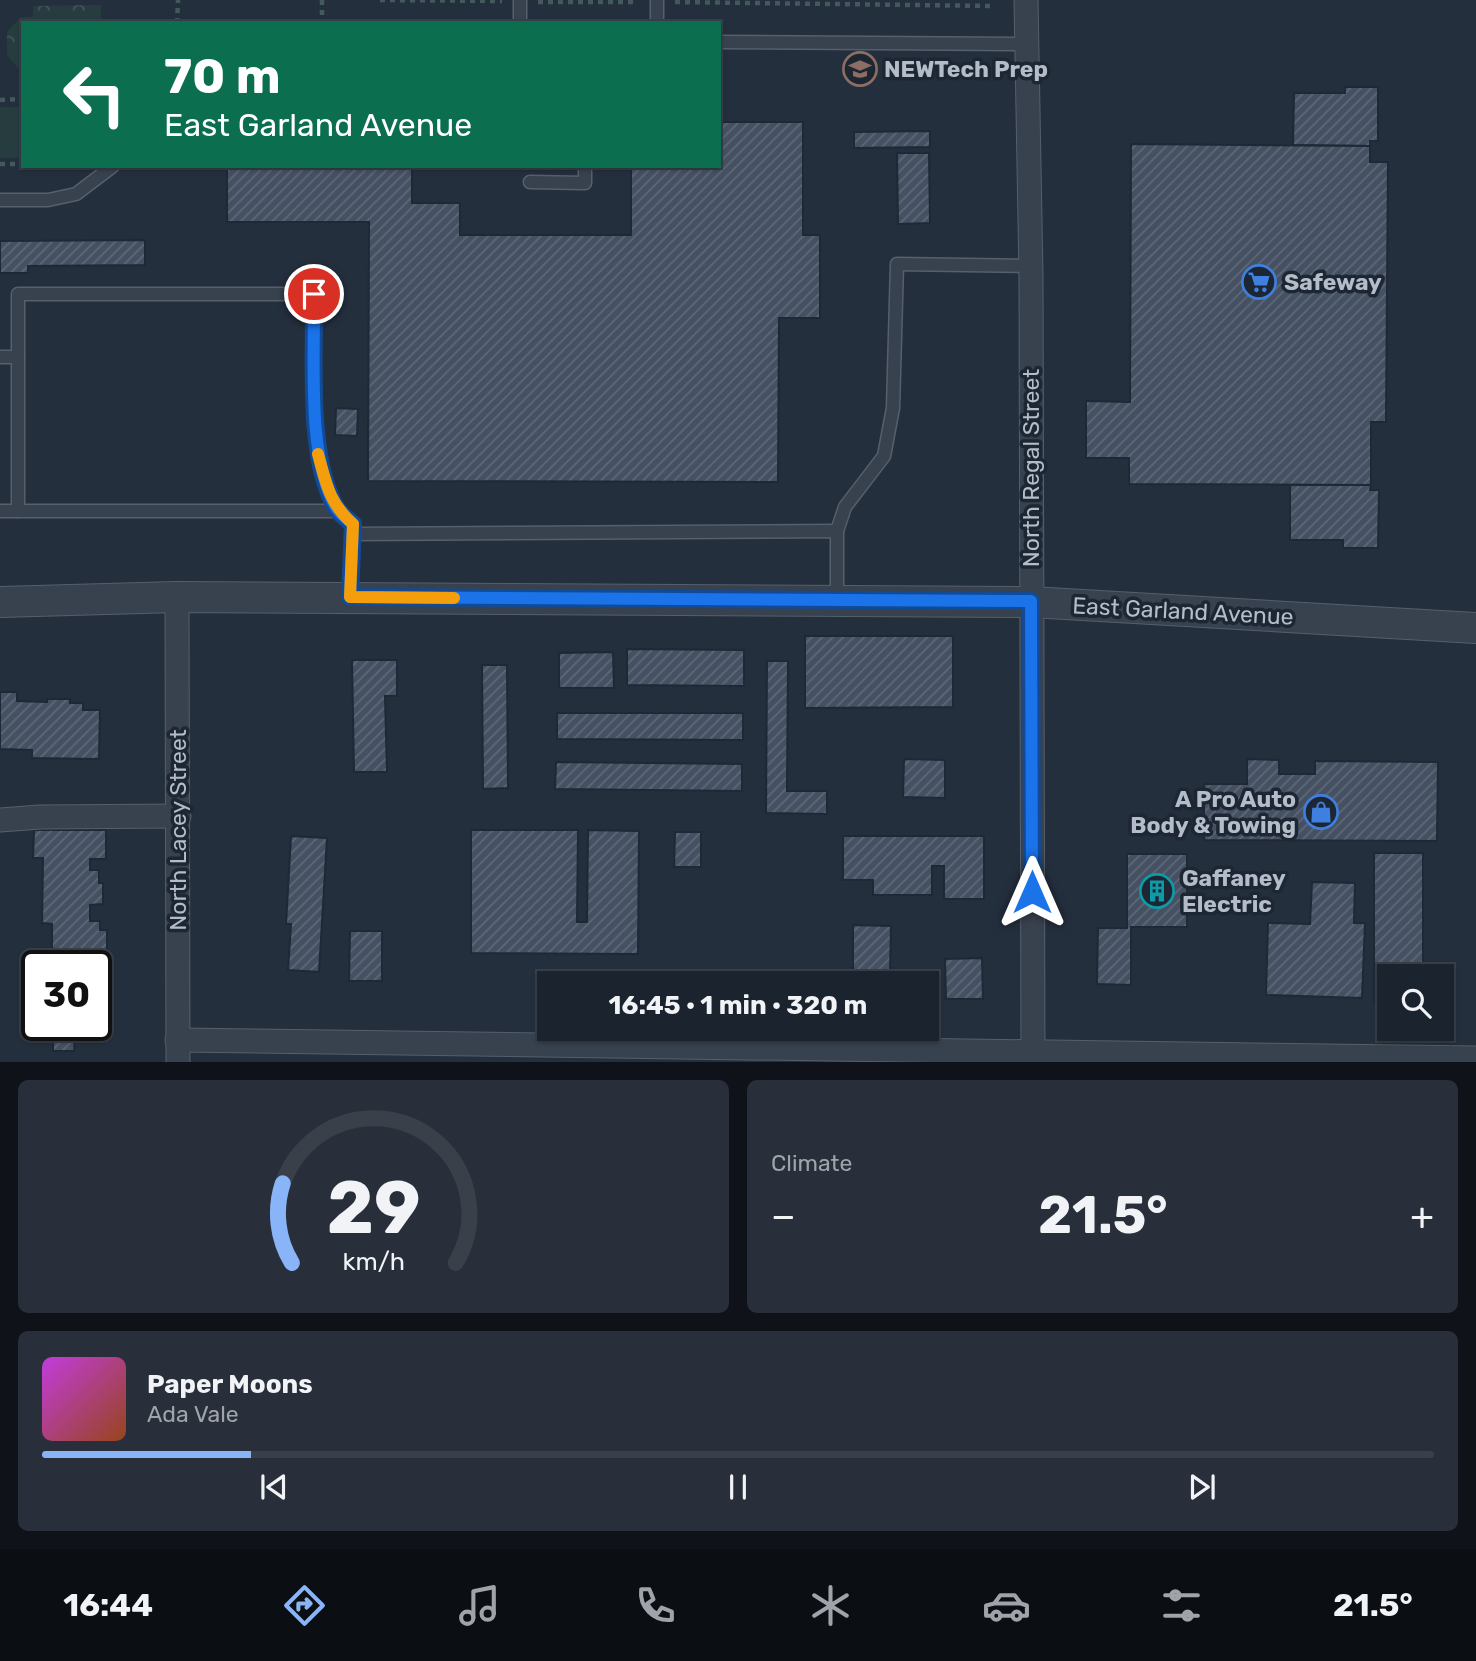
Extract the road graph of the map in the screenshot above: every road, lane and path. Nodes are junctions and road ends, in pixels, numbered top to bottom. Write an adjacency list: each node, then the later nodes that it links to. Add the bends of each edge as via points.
1 (178, 0): 8 (path)
2 (322, 0): 9 (path)
3 (380, 0): 5 (path)
4 (1026, 0): 13 (street, North Regal Street)
5 (520, 1): 6 (path); 10 (lane)
6 (657, 1): 7 (path); 11 (lane)
7 (995, 6)
8 (177, 21)
9 (322, 21)
10 (520, 21)
11 (657, 21)
12 (721, 42): 13 (lane)
13 (1026, 44): 22 (street, North Regal Street)
14 (21, 99): 15 (path)
15 (0, 100)
16 (0, 164): 17 (path)
17 (21, 164)
18 (110, 168): 21 (lane, via 76,194 48,200)
19 (585, 168): 20 (lane, via 585,183)
20 (530, 182)
21 (0, 200)
22 (1030, 266): 28 (lane, via 897,264 893,408 884,456 845,508); 33 (street, North Regal Street)
23 (0, 357): 24 (lane)
24 (18, 357): 26 (lane); 27 (lane, via 18,294 314,294 317,447 328,492)
25 (0, 511): 26 (lane)
26 (18, 511): 27 (lane)
27 (338, 511): 29 (lane, via 353,524)
28 (837, 531): 29 (lane); 32 (lane)
29 (353, 534): 31 (lane)
30 (177, 597): 31 (street, East Garland Avenue); 34 (street, East Garland Avenue); 36 (street, North Lacey Street)
31 (350, 597): 32 (street, East Garland Avenue)
32 (837, 600): 33 (street, East Garland Avenue)
33 (1031, 601): 35 (street, East Garland Avenue); 39 (street, North Regal Street)
34 (0, 602)
35 (1476, 628)
36 (178, 816): 37 (street); 38 (street, North Lacey Street)
37 (0, 820)
38 (177, 1051): 39 (street)
39 (1033, 1057): 40 (street)
40 (1476, 1058)

